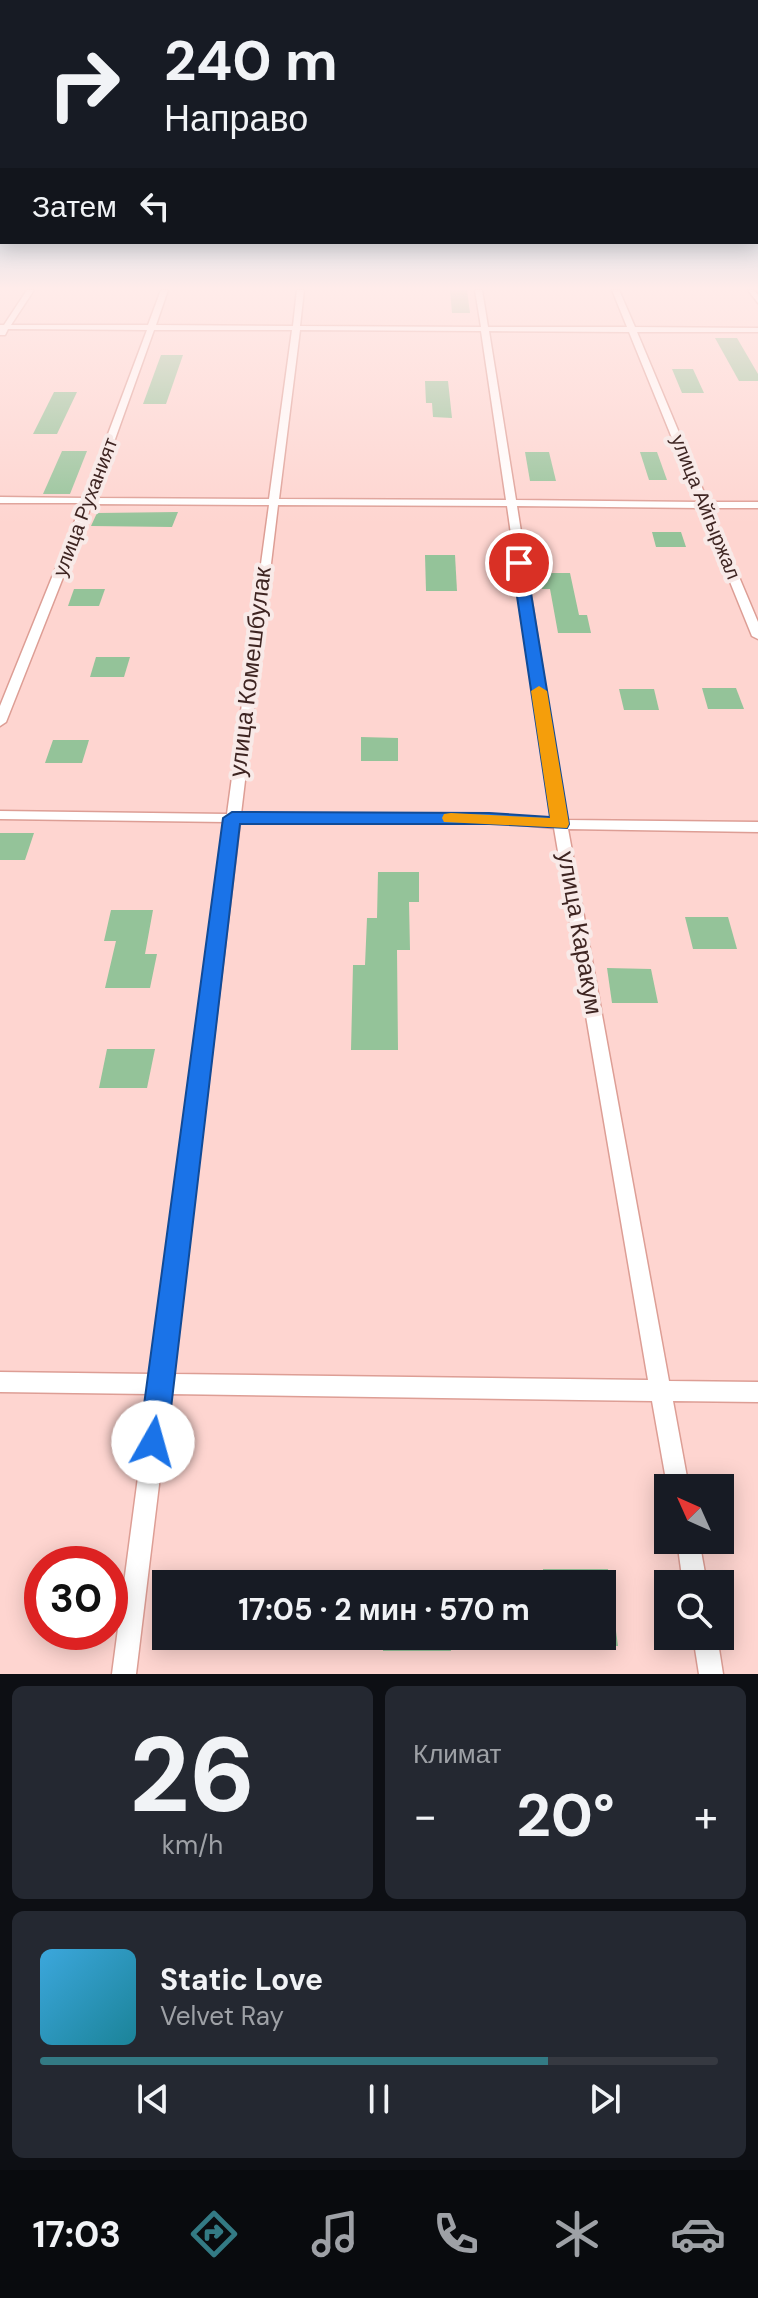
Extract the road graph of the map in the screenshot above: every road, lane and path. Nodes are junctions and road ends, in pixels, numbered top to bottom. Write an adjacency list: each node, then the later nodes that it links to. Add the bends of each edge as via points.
1 (138, 368): 6 (street, улица Руханият)
2 (290, 368): 7 (street, улица Комешбулак)
3 (491, 368): 8 (street, улица Каракум)
4 (648, 368): 9 (street, улица Айгыржал)
5 (0, 500): 6 (street)
6 (88, 500): 7 (street); 12 (street, улица Руханият)
7 (272, 502): 8 (street); 14 (street, улица Комешбулак)
8 (510, 505): 9 (street); 15 (street, улица Каракум)
9 (706, 505): 10 (street); 11 (street, улица Айгыржал)
10 (758, 505)
11 (758, 636)
12 (0, 722)
13 (0, 815): 14 (street)
14 (232, 818): 15 (street, via 489,818); 18 (street, улица Комешбулак)
15 (560, 824): 16 (street); 19 (street, улица Каракум)
16 (758, 827)
17 (0, 1382): 18 (street)
18 (161, 1384): 19 (street); 23 (street, улица Комешбулак)
19 (661, 1391): 20 (street); 21 (street, улица Каракум)
20 (758, 1392)
21 (676, 1474)
22 (707, 1650): 24 (street)
23 (124, 1674)
24 (711, 1674)

